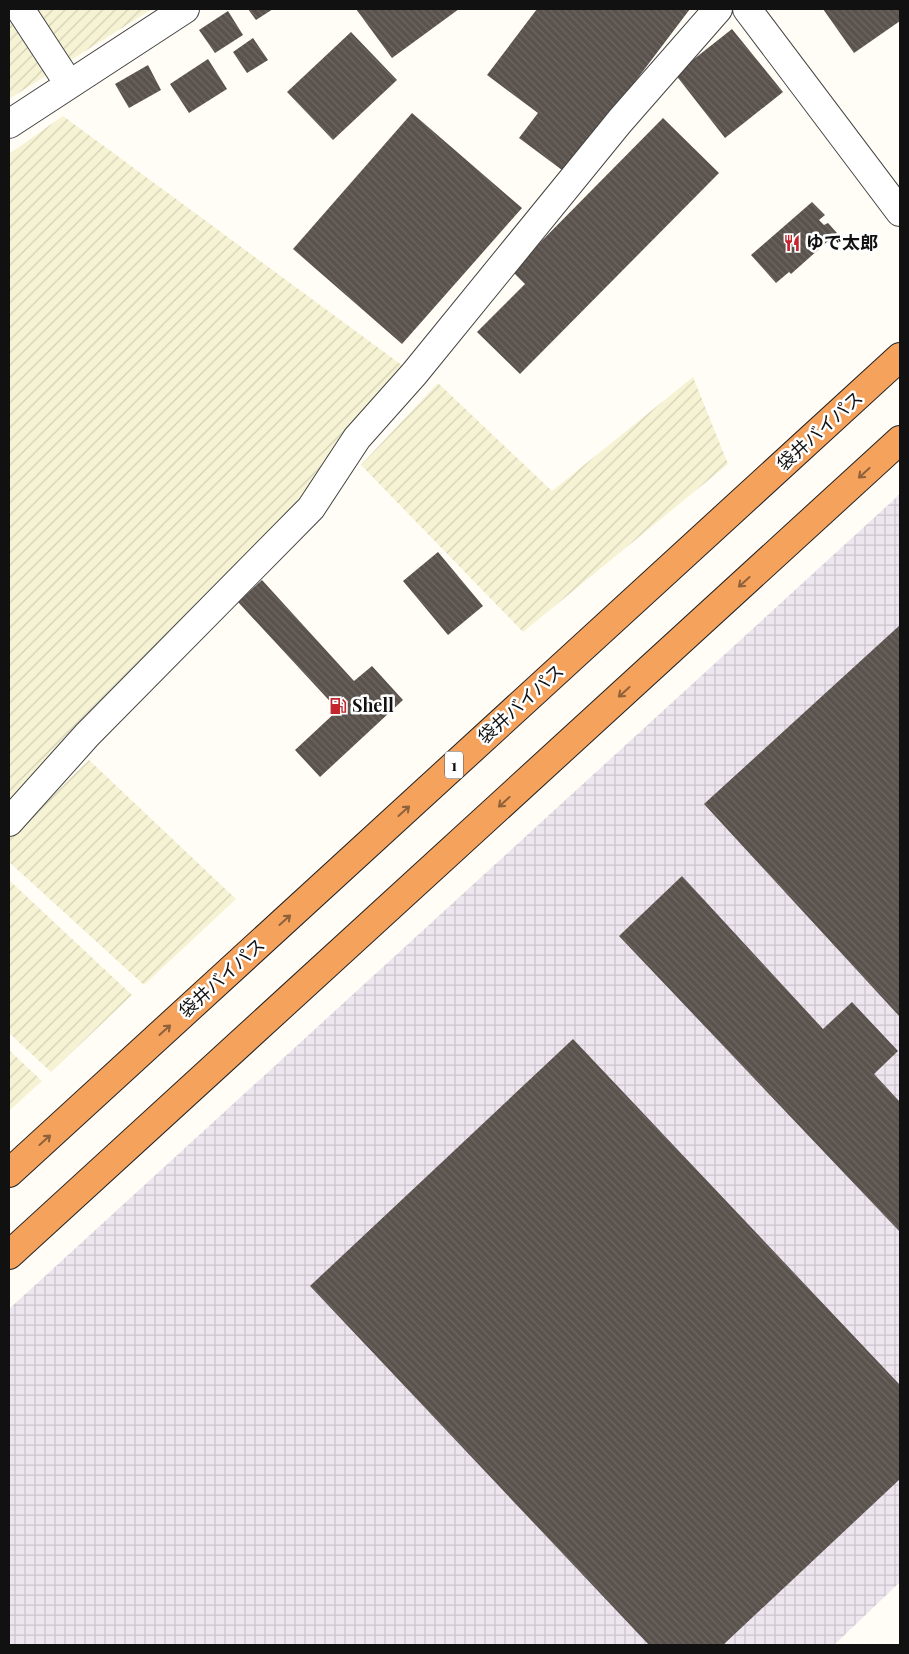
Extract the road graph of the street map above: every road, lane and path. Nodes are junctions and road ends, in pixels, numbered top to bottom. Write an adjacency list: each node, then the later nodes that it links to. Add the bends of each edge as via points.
1 (20, 9): 5 (street)
2 (185, 9): 5 (street)
3 (718, 9): 10 (street, via 620,121 414,374 357,438 311,508 87,735)
4 (747, 9): 7 (street)
5 (69, 84): 6 (street)
6 (9, 124)
7 (900, 212)
8 (900, 357): 11 (highway, 袋井バイパス / 1, one-way to 8)
9 (900, 440): 12 (highway, one-way to 12)
10 (9, 822)
11 (9, 1173)
12 (9, 1254)

